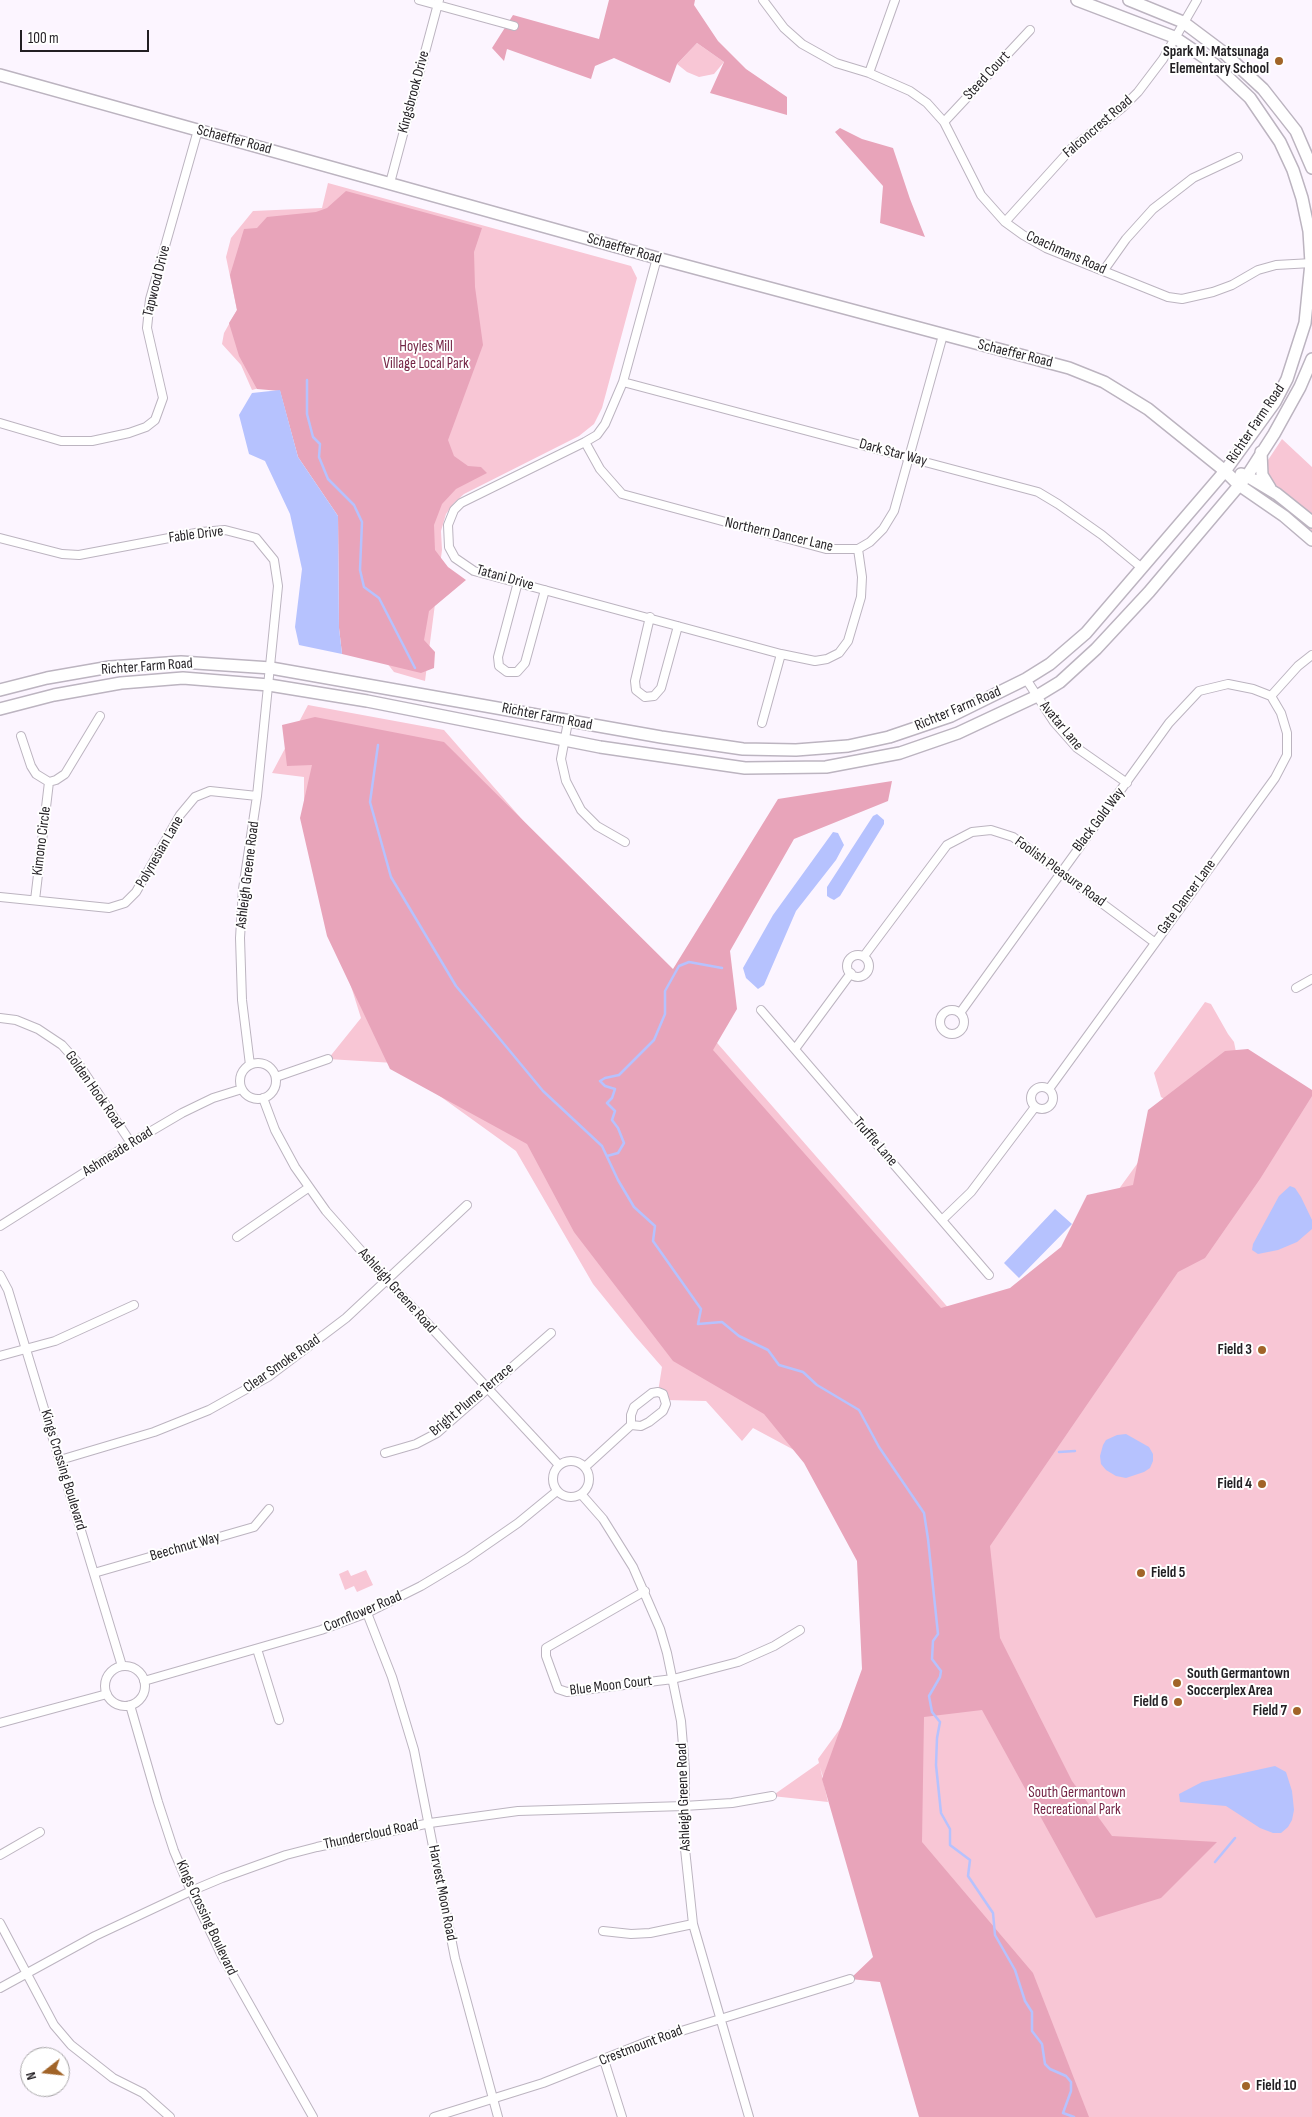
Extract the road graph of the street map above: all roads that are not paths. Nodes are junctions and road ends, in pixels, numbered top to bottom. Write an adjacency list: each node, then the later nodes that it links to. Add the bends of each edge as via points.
1 (420, 0): 7 (street)
2 (763, 0): 12 (street, Coachmans Road, via 784,28 802,44 836,63)
3 (895, 0): 12 (street)
4 (1078, 0): 11 (main road, Richter Farm Road)
5 (1129, 0): 8 (main road)
6 (1196, 0): 8 (street, Falconcrest Road)
7 (438, 2): 9 (street); 18 (street, Kingsbrook Drive)
8 (1183, 22): 11 (street, Falconcrest Road); 17 (main road, via 1224,52 1263,89 1296,131)
9 (514, 26)
10 (1030, 30): 14 (street, Steed Court)
11 (1174, 37): 19 (street, Falconcrest Road, via 1163,59 1138,92 1070,149); 21 (main road, Richter Farm Road, via 1214,64 1250,98 1280,142 1302,198)
12 (869, 73): 14 (street, Coachmans Road, via 910,91 927,103)
13 (0, 75): 15 (main road, Schaeffer Road)
14 (944, 122): 19 (street, Coachmans Road, via 981,195)
15 (198, 130): 18 (main road, Schaeffer Road); 26 (street, Tapwood Drive, via 150,299 146,328 163,398 155,420 128,433 92,441 61,441)
16 (1238, 157): 22 (street, via 1194,178 1159,204 1126,239)
17 (1312, 168)
18 (390, 183): 20 (main road, Schaeffer Road)
19 (1004, 222): 22 (street, Coachmans Road, via 1046,248)
20 (657, 258): 23 (main road, Schaeffer Road); 25 (street, Tatani Drive)
21 (1311, 263): 22 (street, Coachmans Road, via 1258,270 1232,285 1182,299 1168,297); 30 (main road, Richter Farm Road, via 1305,323 1287,379 1275,402)
22 (1104, 270)
23 (943, 335): 29 (street); 30 (main road, Schaeffer Road, via 1069,368 1104,382 1148,409)
24 (1312, 359): 28 (main road, Richter Farm Road)
25 (623, 382): 27 (street, Tatani Drive, via 606,424); 29 (street, Dark Star Way)
26 (0, 423)
27 (586, 442): 37 (street, Northern Dancer Lane, via 600,469 622,494 826,549); 39 (street, Tatani Drive, via 468,498 451,517 449,547 455,558 474,571)
28 (1261, 452): 31 (main road, Richter Farm Road); 33 (main road, via 1262,475)
29 (908, 457): 37 (street, via 894,511 883,529); 38 (street, Dark Star Way, via 1038,492 1102,535)
30 (1225, 470): 31 (main road, Schaeffer Road); 32 (main road, Schaeffer Road); 38 (main road, Richter Farm Road)
31 (1247, 476): 32 (main road, Richter Farm Road); 33 (main road, Schaeffer Road)
32 (1239, 485): 36 (main road, Schaeffer Road); 49 (main road, Richter Farm Road, via 1096,649 1060,682)
33 (1277, 494): 34 (main road, Schaeffer Road)
34 (1312, 522)
35 (0, 538): 45 (street, Fable Drive, via 62,554 80,555 217,530 256,538 274,560 278,586)
36 (1312, 540)
37 (858, 550): 43 (street, Tatani Drive, via 861,597 848,641 839,653 815,661)
38 (1142, 568): 46 (main road, Richter Farm Road, via 1086,633)
39 (518, 582): 40 (street, Tatani Drive); 40 (street, via 498,657 499,666 507,672 517,672 525,663)
40 (545, 590): 41 (street, Tatani Drive)
41 (650, 618): 42 (street, Tatani Drive); 42 (street, via 635,681 636,690 645,697 654,696 661,688)
42 (678, 626): 43 (street, Tatani Drive)
43 (781, 654): 54 (street)
44 (1312, 654): 50 (street)
45 (271, 668): 47 (street, Fable Drive); 48 (main road, Richter Farm Road, via 181,662 110,667); 53 (main road, Richter Farm Road)
46 (1026, 680): 49 (street, Avatar Lane); 53 (main road, Richter Farm Road, via 951,716 889,737 848,746 796,750 742,749)
47 (269, 685): 51 (main road, Richter Farm Road, via 184,678 121,683); 56 (main road, Richter Farm Road); 59 (street, Ashleigh Greene Road)
48 (0, 690)
49 (1037, 696): 56 (main road, Richter Farm Road, via 958,733 900,753 826,767 745,768); 58 (street, Avatar Lane, via 1077,748)
50 (1271, 696): 58 (street, Black Gold Way, via 1228,684 1199,691 1169,722); 64 (street, Gate Dancer Lane, via 1287,733 1287,755 1275,778)
51 (0, 709)
52 (100, 716): 57 (street, via 65,774)
53 (568, 722): 56 (street)
54 (762, 723)
55 (21, 736): 57 (street, via 31,766 36,774)
56 (564, 740): 60 (street, via 561,759 566,781 581,810 597,826)
57 (49, 782): 63 (street, Kimono Circle)
58 (1127, 783): 61 (street, Black Gold Way)
59 (257, 796): 63 (street, Polynesian Lane, via 210,791 195,797 180,815 136,892 125,903 109,908); 74 (street, Ashleigh Greene Road, via 243,889 240,938 242,1000)
60 (625, 842)
61 (1060, 872): 64 (street, Foolish Pleasure Road); 65 (street, Foolish Pleasure Road, via 1013,837 991,830 972,832 958,838 947,845); 70 (street, Black Gold Way)
62 (0, 897): 63 (street, Polynesian Lane)
63 (35, 900)
64 (1154, 942): 76 (street, Gate Dancer Lane)
65 (864, 956): 66 (street, Foolish Pleasure Road, via 856,955 849,960); 66 (street, Foolish Pleasure Road, via 869,965 867,973 860,977)
66 (851, 973): 72 (street, Foolish Pleasure Road)
67 (1312, 979): 68 (street)
68 (1296, 988)
69 (761, 1010): 72 (street, Truffle Lane)
70 (960, 1013)
71 (0, 1018): 80 (street, Golden Hook Road, via 16,1020 38,1029 62,1045 78,1063)
72 (795, 1049): 83 (street, Truffle Lane)
73 (328, 1059): 75 (street)
74 (250, 1065): 75 (street, via 264,1064); 77 (street, via 240,1080)
75 (276, 1077): 78 (street, via 274,1089)
76 (1049, 1089): 79 (street, Gate Dancer Lane, via 1053,1097 1050,1106); 79 (street, Gate Dancer Lane, via 1041,1086 1034,1090 1030,1097)
77 (242, 1090): 78 (street, via 251,1098); 80 (street, Ashmeade Road, via 213,1098)
78 (262, 1098): 81 (street, Ashleigh Greene Road, via 275,1130)
79 (1035, 1107): 83 (street, Gate Dancer Lane, via 971,1192)
80 (130, 1143): 84 (street, Ashmeade Road)
81 (308, 1188): 85 (street); 88 (street, Ashleigh Greene Road)
82 (467, 1205): 88 (street, Clear Smoke Road)
83 (942, 1220): 86 (street, Truffle Lane)
84 (0, 1226)
85 (237, 1237)
86 (989, 1275)
87 (0, 1276): 91 (street, Kings Crossing Boulevard, via 8,1290)
88 (387, 1280): 93 (street, Ashleigh Greene Road); 96 (street, Clear Smoke Road, via 346,1318 268,1377 209,1410 154,1432)
89 (134, 1305): 91 (street, via 55,1341)
90 (551, 1333): 93 (street, Bright Plume Terrace)
91 (26, 1349): 92 (street); 96 (street, Kings Crossing Boulevard)
92 (0, 1356)
93 (487, 1389): 95 (street, Bright Plume Terrace, via 437,1433 416,1444); 97 (street, Ashleigh Greene Road)
94 (630, 1425): 94 (street, via 641,1426 663,1411 666,1404 663,1394 652,1393 634,1407); 98 (street)
95 (384, 1453)
96 (60, 1460): 102 (street, Kings Crossing Boulevard)
97 (559, 1465): 98 (street, via 569,1460); 99 (street, via 553,1475)
98 (585, 1467): 100 (street, via 588,1484)
99 (557, 1491): 100 (street, via 566,1496); 104 (street, Cornflower Road, via 466,1559)
100 (581, 1494): 103 (street, Ashleigh Greene Road, via 603,1519 624,1551)
101 (268, 1509): 102 (street, Beechnut Way, via 254,1526)
102 (94, 1573): 107 (street, Kings Crossing Boulevard)
103 (645, 1592): 108 (street, Ashleigh Greene Road); 108 (street, Blue Moon Court, via 550,1645 546,1648 546,1656 561,1692)
104 (367, 1613): 106 (street, Cornflower Road); 116 (street, Harvest Moon Road, via 392,1677 414,1750)
105 (800, 1630): 108 (street, via 738,1662)
106 (258, 1649): 109 (street, Cornflower Road); 112 (street)
107 (122, 1666): 109 (street, via 136,1669); 110 (street, via 107,1676)
108 (674, 1678): 115 (street, Ashleigh Greene Road, via 681,1721)
109 (144, 1681): 111 (street, via 144,1691 139,1700)
110 (107, 1694): 111 (street, via 116,1704); 113 (street)
111 (130, 1705): 119 (street, Kings Crossing Boulevard, via 174,1851)
112 (278, 1720)
113 (0, 1723)
114 (772, 1796): 115 (street, Thundercloud Road)
115 (684, 1806): 116 (street, Thundercloud Road, via 518,1811); 121 (street, Ashleigh Greene Road)
116 (430, 1823): 119 (street, Thundercloud Road, via 355,1837 286,1855); 128 (street, Harvest Moon Road, via 455,1958)
117 (40, 1832): 118 (street)
118 (0, 1855)
119 (191, 1891): 123 (street, Thundercloud Road); 130 (street, Kings Crossing Boulevard, via 222,1956)
120 (0, 1923): 123 (street)
121 (693, 1924): 122 (street, via 650,1933); 126 (street, Ashleigh Greene Road)
122 (603, 1931)
123 (26, 1973): 125 (street, Thundercloud Road); 129 (street, via 54,2025 70,2046 113,2078 143,2093)
124 (850, 1979): 126 (street, Crestmount Road)
125 (0, 1988)
126 (720, 2018): 127 (street, Crestmount Road, via 649,2041); 134 (street, Ashleigh Greene Road)
127 (604, 2060): 128 (street, Crestmount Road); 133 (street)
128 (492, 2099): 131 (street, Crestmount Road); 132 (street, Harvest Moon Road)
129 (170, 2117)
130 (312, 2117)
131 (434, 2117)
132 (498, 2117)
133 (622, 2117)
134 (750, 2117)

